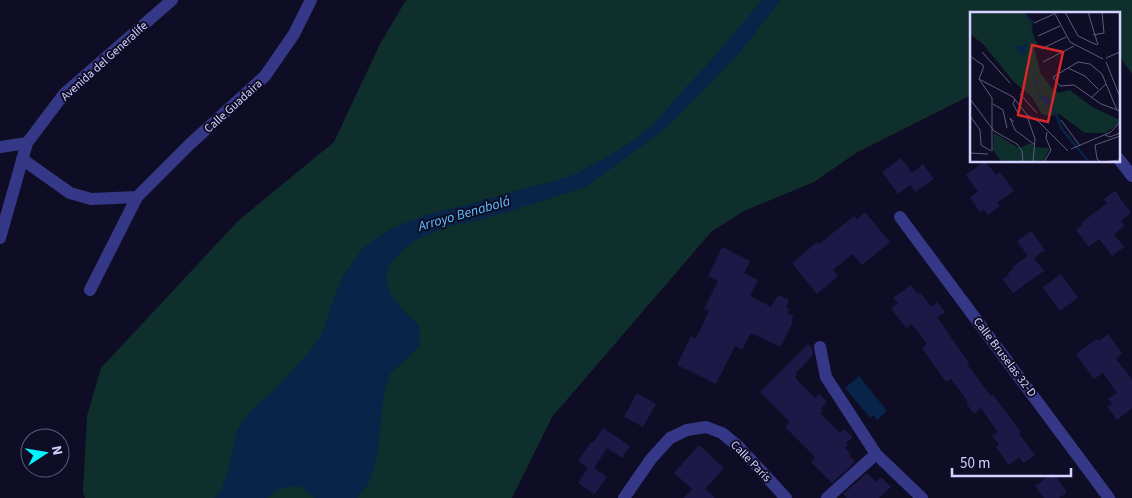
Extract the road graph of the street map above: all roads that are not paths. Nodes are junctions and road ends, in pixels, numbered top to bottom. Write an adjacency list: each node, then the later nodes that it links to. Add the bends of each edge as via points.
1 (172, 0): 3 (street, Avenida del Generalife, via 64,94)
2 (311, 0): 8 (street, Calle Guadaira, via 294,34 265,76)
3 (27, 142): 4 (street); 5 (street, Avenida del Generalife)
4 (0, 147)
5 (22, 159): 8 (street, via 70,193 91,199); 10 (street, Avenida del Generalife)
6 (1120, 161): 7 (street)
7 (1132, 176)
8 (137, 197): 11 (street, Calle Guadaira)
9 (900, 217): 18 (street, Calle Bruselas 32-D)
10 (0, 238)
11 (90, 290)
12 (820, 347): 13 (street, via 826,377)
13 (876, 454): 16 (street); 17 (street)
14 (624, 498): 15 (street, Calle Paris, via 670,438 687,430 706,427 722,433 738,447)
15 (786, 498)
16 (827, 498)
17 (922, 498)
18 (1109, 498)

